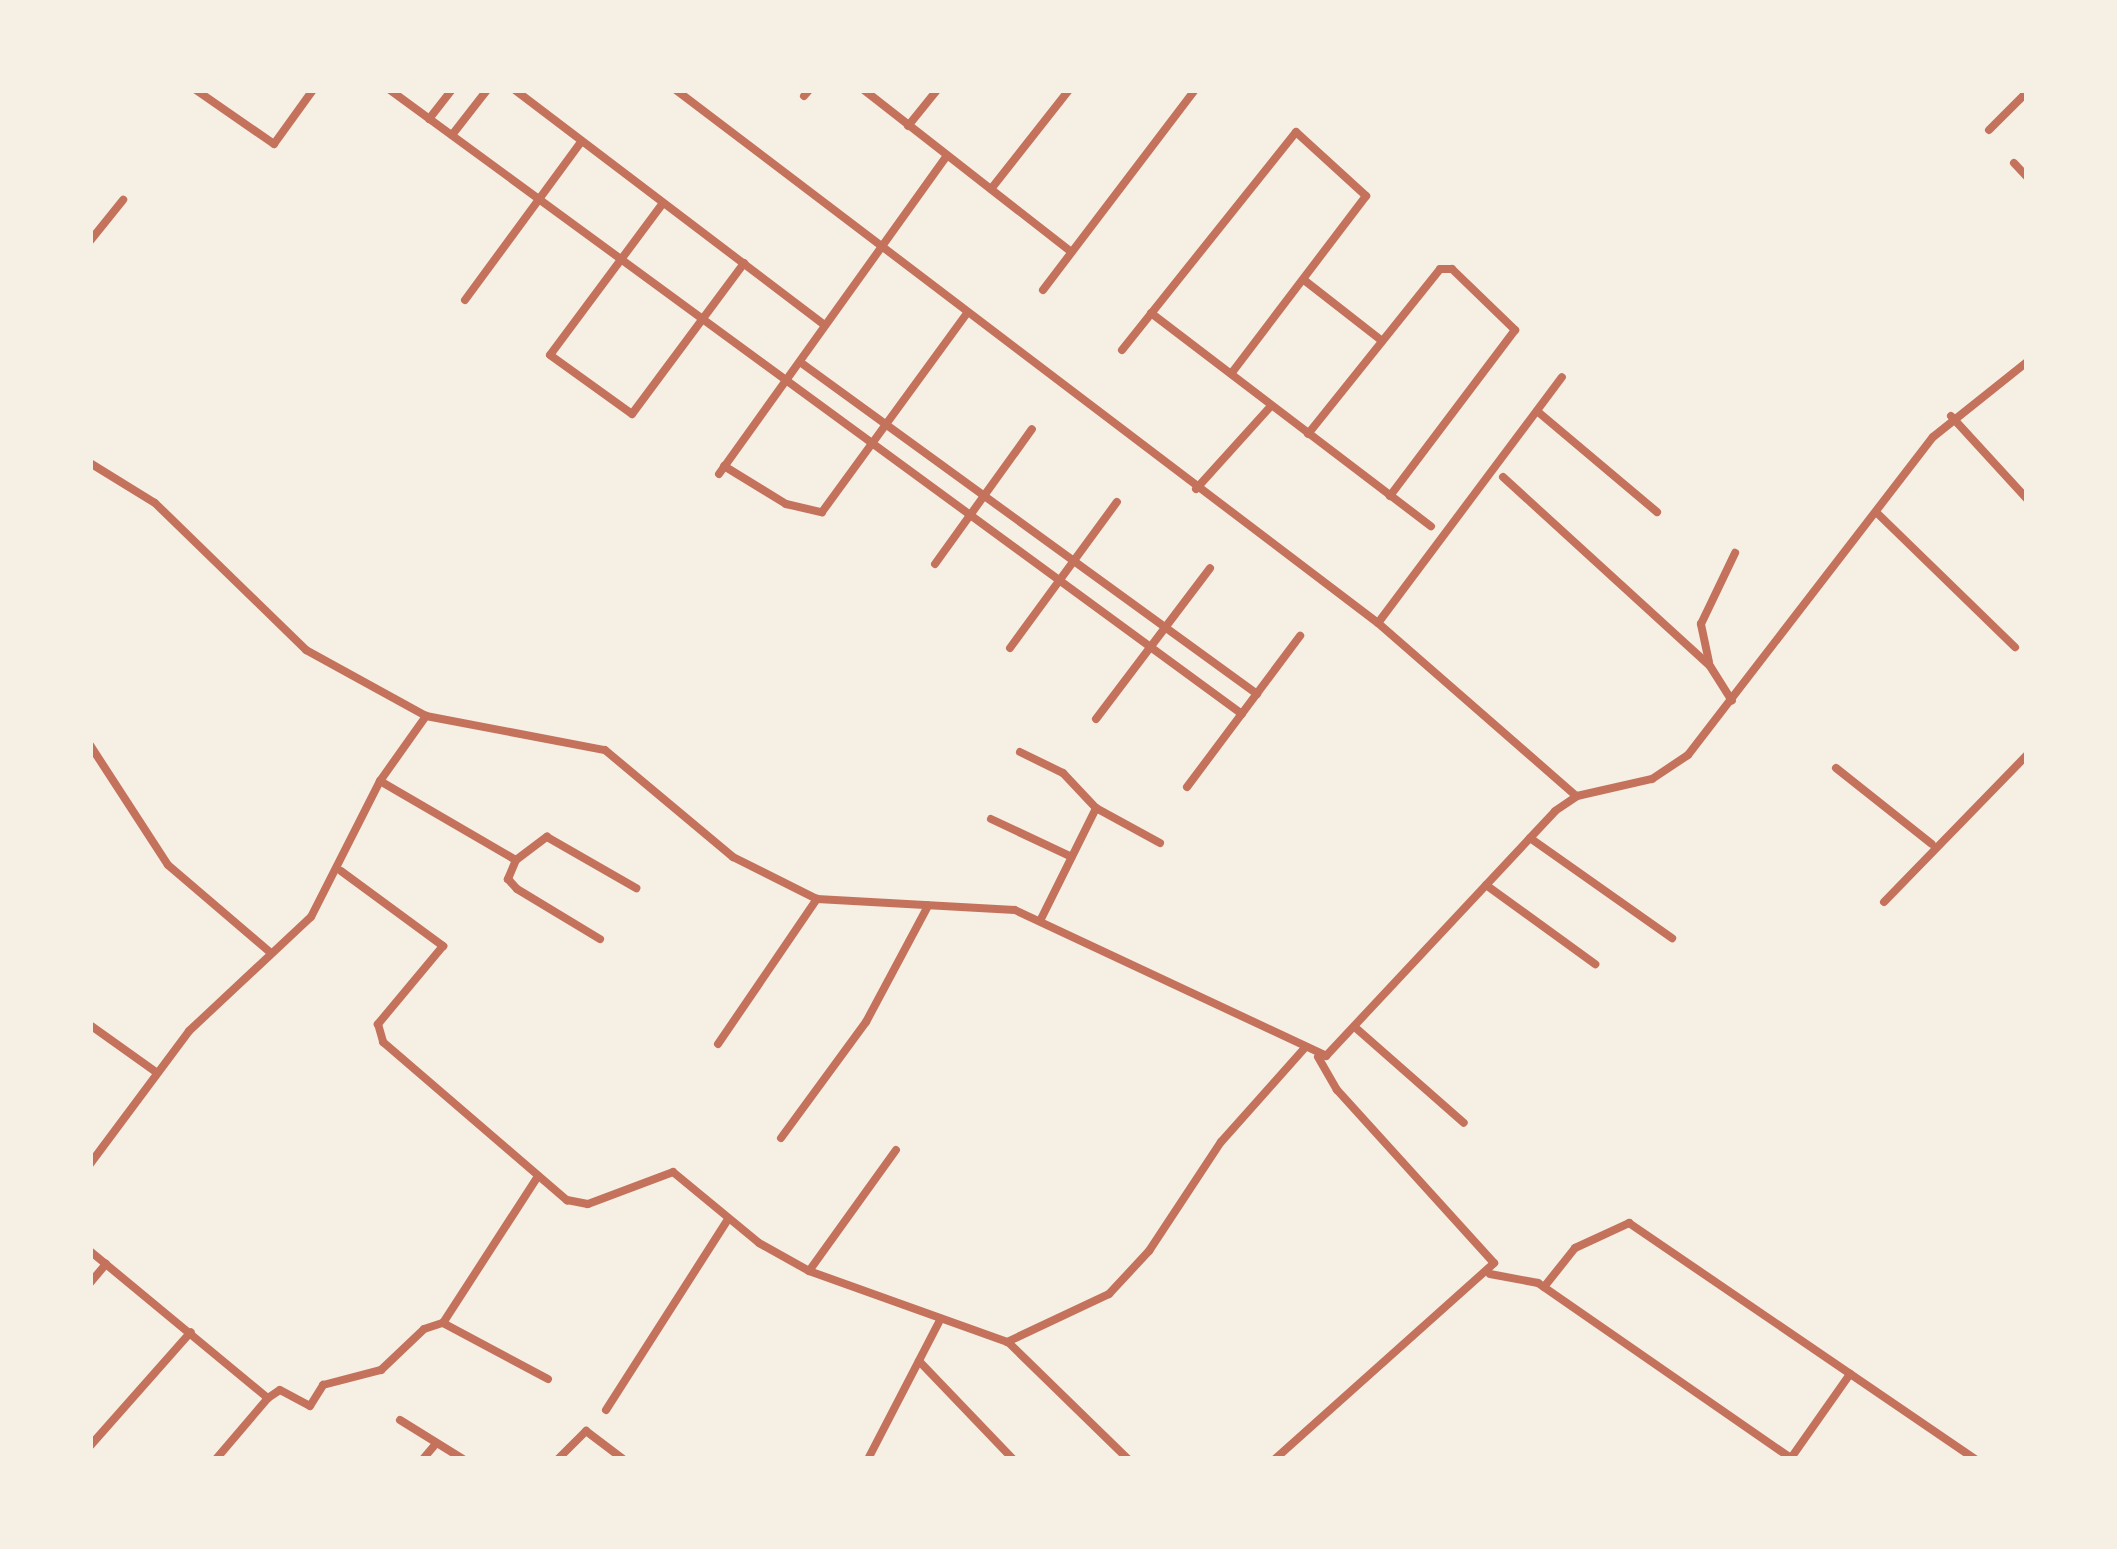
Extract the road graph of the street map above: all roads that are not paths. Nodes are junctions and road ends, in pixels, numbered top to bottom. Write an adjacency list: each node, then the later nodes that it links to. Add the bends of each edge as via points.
1 (196, 90): 2 (street, via 274,143)
2 (313, 90)
3 (390, 90): 13 (street)
4 (452, 90): 13 (street)
5 (487, 90): 16 (street)
6 (515, 90): 17 (street)
7 (676, 90): 26 (street)
8 (864, 90): 14 (street)
9 (937, 90): 14 (street)
10 (1069, 90): 21 (street)
11 (1195, 90): 27 (street)
12 (2027, 92): 15 (street)
13 (429, 118): 16 (street)
14 (908, 126): 18 (street)
15 (1989, 130)
16 (452, 135): 22 (street)
17 (582, 140): 22 (street); 24 (street)
18 (946, 157): 21 (street); 26 (street)
19 (2014, 164): 20 (street)
20 (2027, 178)
21 (991, 189): 27 (street)
22 (538, 199): 28 (street); 32 (street)
23 (123, 200): 25 (street)
24 (663, 202): 28 (street); 29 (street)
25 (90, 241)
26 (878, 246): 33 (street); 36 (street)
27 (1071, 252): 31 (street)
28 (620, 259): 35 (street); 35 (street, via 550,355 632,414)
29 (744, 263): 35 (street); 36 (street)
30 (1304, 280): 34 (street, via 1366,196 1297,132); 37 (street); 41 (street)
31 (1043, 290)
32 (465, 300)
33 (967, 313): 47 (street); 53 (street)
34 (1151, 313): 38 (street); 41 (street)
35 (702, 319): 43 (street)
36 (825, 325): 39 (street)
37 (1382, 341): 49 (street); 55 (street, via 1446,267 1515,330)
38 (1122, 350)
39 (800, 362): 43 (street); 47 (street)
40 (2027, 362): 46 (street)
41 (1231, 374): 44 (street)
42 (1562, 377): 45 (street)
43 (787, 380): 50 (street); 50 (street, via 722,470 786,504 822,512)
44 (1270, 406): 49 (street); 53 (street)
45 (1537, 411): 58 (street); 67 (street)
46 (1951, 416): 56 (street); 59 (street)
47 (886, 425): 50 (street); 54 (street)
48 (1032, 429): 54 (street)
49 (1308, 434): 55 (street)
50 (872, 443): 60 (street)
51 (90, 464): 77 (street, via 155,503 306,650)
52 (1503, 477): 73 (street)
53 (1196, 489): 67 (street)
54 (983, 496): 60 (street); 63 (street)
55 (1390, 496): 61 (street)
56 (2027, 499)
57 (1117, 502): 63 (street)
58 (1657, 512)
59 (1876, 512): 71 (street); 75 (street)
60 (970, 515): 64 (street); 66 (street)
61 (1431, 526)
62 (1735, 553): 73 (street, via 1701,624)
63 (1073, 561): 66 (street); 68 (street)
64 (934, 564)
65 (1210, 568): 68 (street)
66 (1059, 580): 70 (street); 72 (street)
67 (1378, 623): 85 (street)
68 (1165, 628): 70 (street); 74 (street)
69 (1300, 636): 74 (street)
70 (1150, 647): 76 (street); 78 (street)
71 (2015, 647)
72 (1010, 648)
73 (1710, 666): 75 (street)
74 (1256, 694): 76 (street)
75 (1732, 701): 85 (street, via 1672,768)
76 (1242, 714): 84 (street)
77 (426, 716): 83 (street); 96 (street, via 605,750 733,857)
78 (1096, 719)
79 (90, 745): 102 (street, via 168,865)
80 (1020, 752): 86 (street, via 1063,773)
81 (2027, 755): 90 (street)
82 (1836, 768): 90 (street)
83 (380, 781): 92 (street); 93 (street)
84 (1187, 787)
85 (1573, 798): 88 (street)
86 (1096, 808): 89 (street); 91 (street)
87 (991, 819): 91 (street)
88 (1530, 838): 94 (street); 100 (street)
89 (1160, 843)
90 (1932, 844): 97 (street)
91 (1072, 856): 99 (street)
92 (516, 860): 95 (street, via 547,837); 101 (street, via 508,879 517,889)
93 (341, 871): 102 (street, via 311,917); 114 (street, via 443,946 379,1024 383,1042)
94 (1486, 885): 103 (street); 105 (street)
95 (636, 888)
96 (817, 899): 98 (street); 106 (street)
97 (1884, 902)
98 (928, 906): 99 (street, via 996,905); 111 (street, via 866,1022)
99 (1041, 919): 107 (street)
100 (1672, 938)
101 (600, 939)
102 (271, 953): 109 (street)
103 (1595, 964)
104 (90, 1025): 109 (street)
105 (1357, 1029): 108 (street, via 1337,1051); 110 (street)
106 (718, 1044)
107 (1304, 1049): 108 (street); 125 (street, via 1221,1142 1149,1251 1109,1294)
108 (1318, 1057): 119 (street, via 1337,1090 1492,1257)
109 (156, 1072): 113 (street)
110 (1464, 1123)
111 (781, 1138)
112 (896, 1150): 118 (street)
113 (90, 1164)
114 (538, 1176): 115 (street, via 577,1205 673,1172); 122 (street)
115 (728, 1219): 118 (street); 130 (street)
116 (90, 1251): 117 (street)
117 (106, 1264): 120 (street); 124 (street)
118 (809, 1271): 123 (street)
119 (1489, 1274): 121 (street); 142 (street)
120 (90, 1283)
121 (1544, 1287): 127 (street, via 1575,1248 1629,1222); 143 (street)
122 (443, 1322): 128 (street); 129 (street, via 424,1329 381,1370 319,1389 314,1402)
123 (939, 1322): 125 (street); 126 (street)
124 (190, 1332): 129 (street); 132 (street)
125 (1007, 1342): 141 (street)
126 (919, 1360): 139 (street); 140 (street)
127 (1850, 1373): 143 (street); 144 (street)
128 (548, 1379)
129 (273, 1394): 134 (street)
130 (606, 1410)
131 (400, 1420): 133 (street)
132 (90, 1446)
133 (434, 1446): 135 (street); 136 (street)
134 (216, 1459)
135 (423, 1459)
136 (463, 1459)
137 (558, 1459): 138 (street, via 586,1432)
138 (623, 1459)
139 (868, 1459)
140 (1012, 1459)
141 (1128, 1459)
142 (1275, 1459)
143 (1791, 1459)
144 (1975, 1459)

